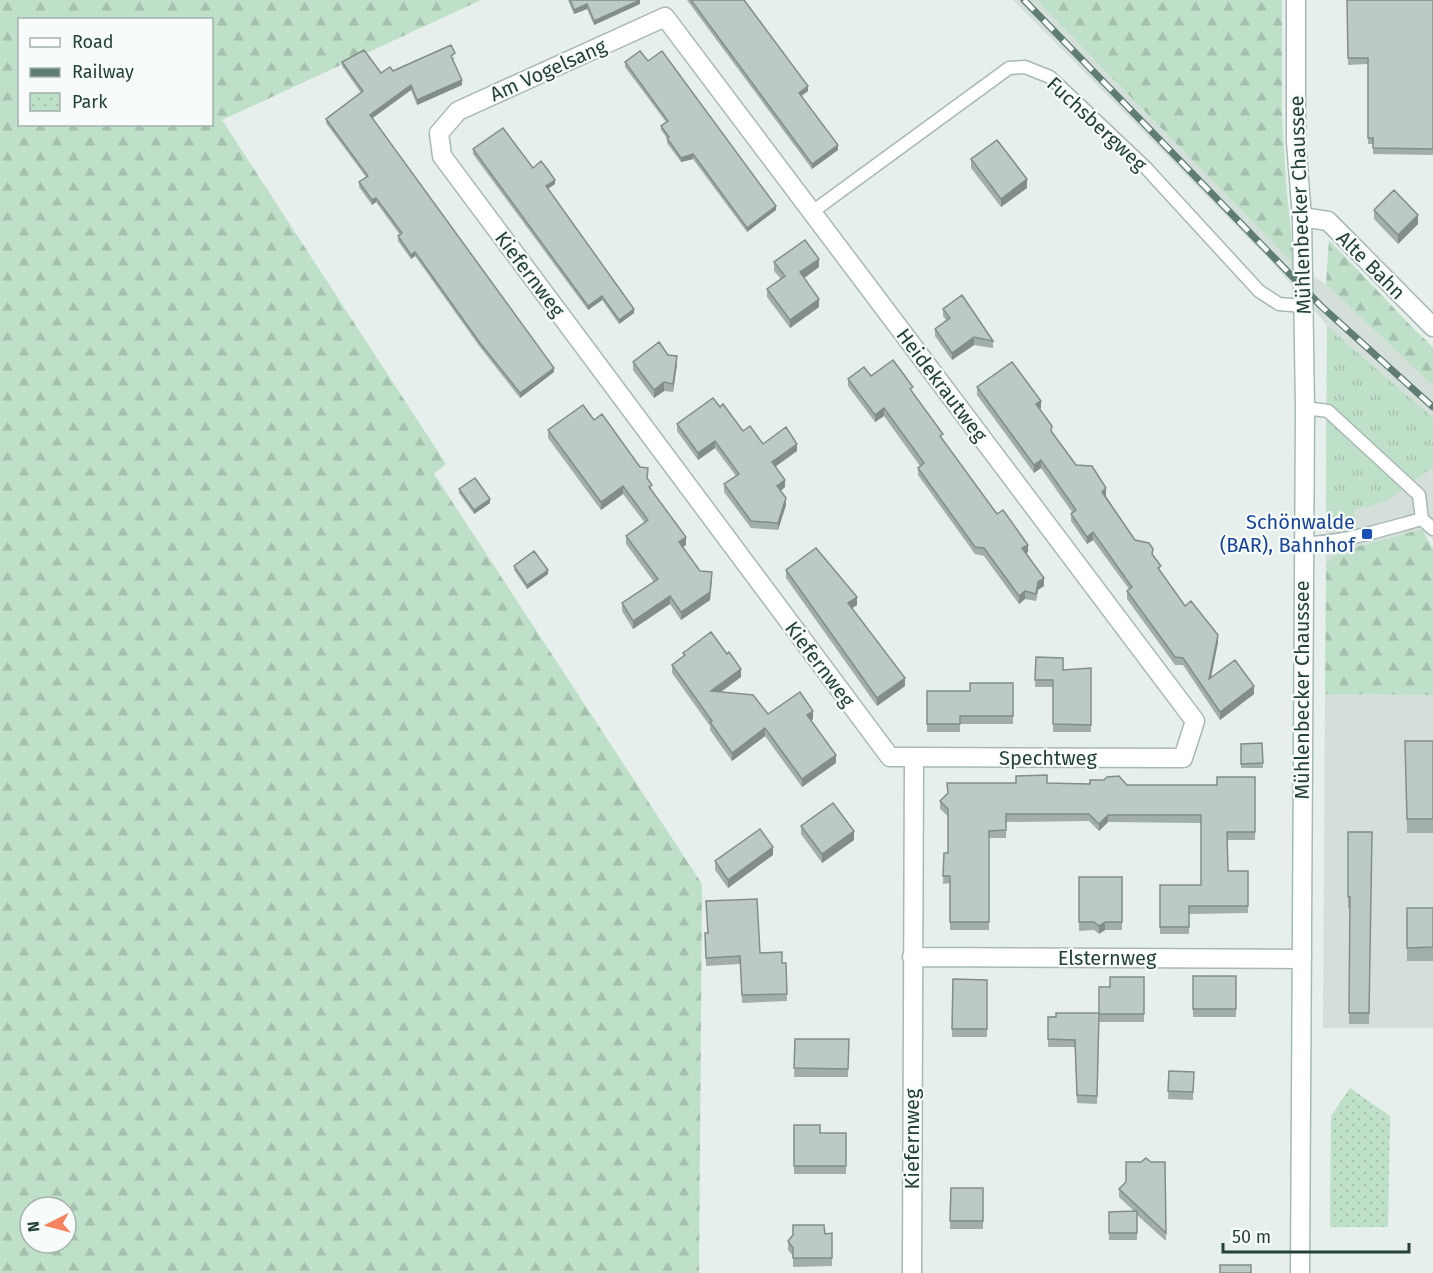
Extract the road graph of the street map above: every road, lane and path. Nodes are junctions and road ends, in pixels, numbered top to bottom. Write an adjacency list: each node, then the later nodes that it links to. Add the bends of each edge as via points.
1 (1296, 0): 5 (street, Mühlenbecker Chaussee, via 1296,142)
2 (665, 17): 3 (street, Am Vogelsang, via 458,111); 4 (street, Heidekrautweg)
3 (439, 133): 12 (street, Kiefernweg, via 442,156 890,757)
4 (812, 212): 6 (lane, Fuchsbergweg, via 1009,68 1025,67 1050,77 1138,161 1259,291 1279,304); 13 (street, Heidekrautweg, via 1195,721)
5 (1302, 217): 6 (street, Mühlenbecker Chaussee); 7 (street, Alte Bahn, via 1328,221)
6 (1303, 306): 8 (street, Mühlenbecker Chaussee)
7 (1433, 327)
8 (1305, 408): 9 (lane, via 1328,411 1419,495); 11 (street, Mühlenbecker Chaussee)
9 (1422, 519): 10 (lane); 11 (lane, via 1367,534)
10 (1433, 529)
11 (1303, 543): 15 (street, Mühlenbecker Chaussee)
12 (914, 757): 13 (street, Spechtweg); 14 (street, Kiefernweg)
13 (1183, 759)
14 (912, 957): 15 (street, Elsternweg); 16 (street, Kiefernweg)
15 (1302, 959): 17 (street, Mühlenbecker Chaussee)
16 (912, 1273)
17 (1300, 1273)

